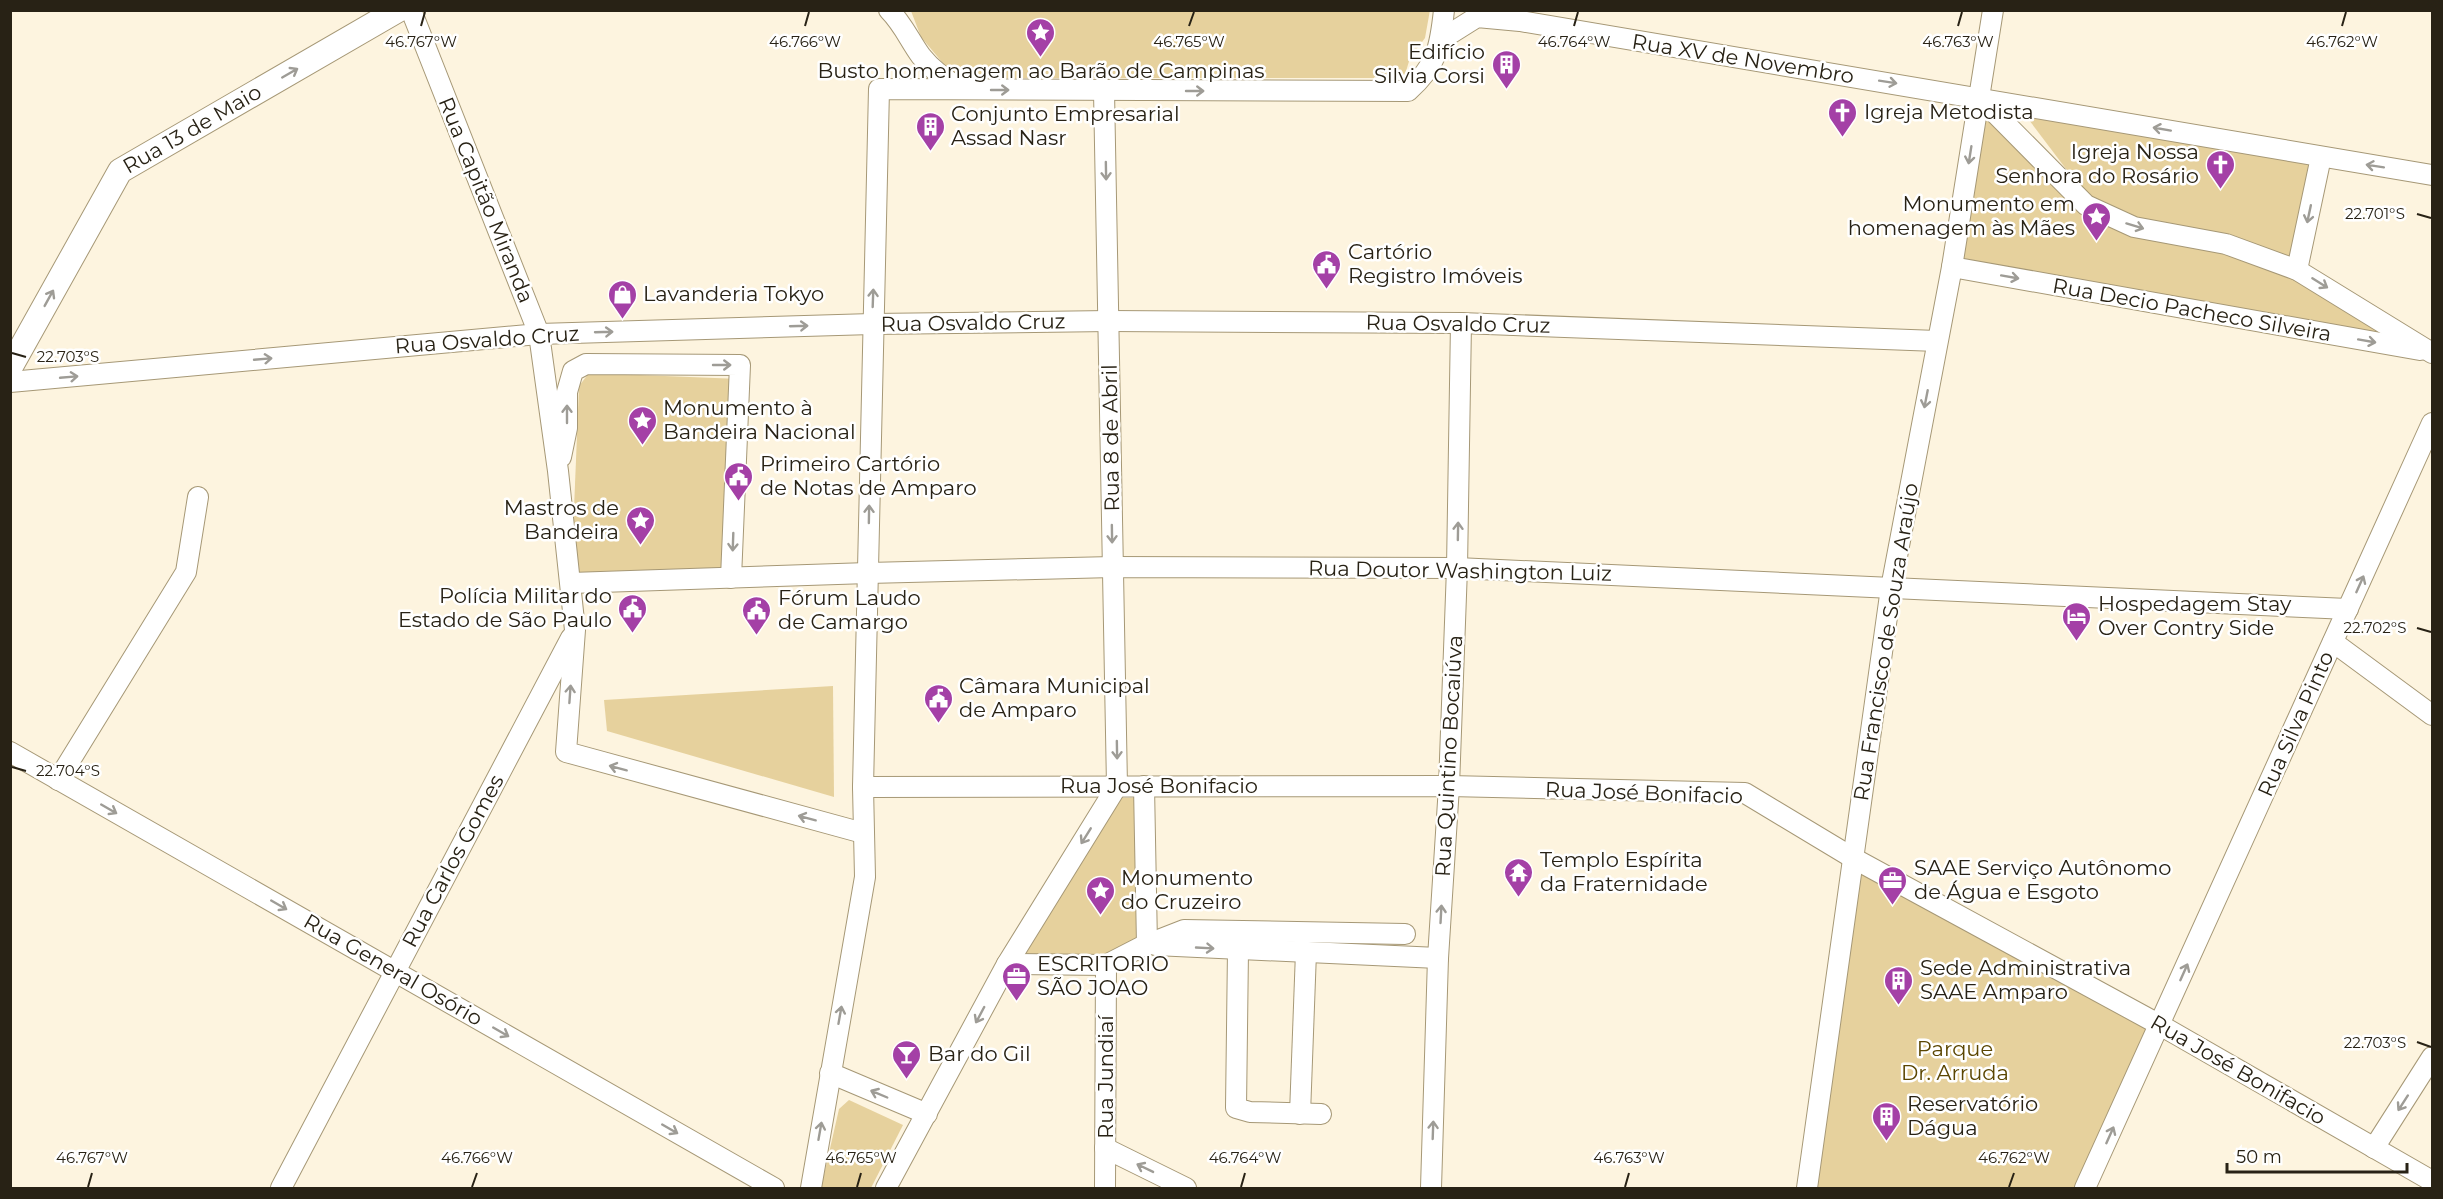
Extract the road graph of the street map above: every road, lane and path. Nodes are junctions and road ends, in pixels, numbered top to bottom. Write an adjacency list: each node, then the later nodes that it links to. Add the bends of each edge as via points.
1 (398, 10): 22 (street, Rua 13 de Maio, one-way to 1, via 120,171)
2 (411, 10): 19 (street, Rua Capitão Miranda)
3 (888, 10): 7 (street)
4 (901, 10): 7 (street)
5 (1444, 10): 8 (street)
6 (1993, 10): 11 (street, Rua Francisco de Souza Araújo)
7 (911, 37): 9 (street, via 920,55 941,77)
8 (1442, 39): 10 (street, one-way to 8, via 1408,91 1423,78); 11 (street, Rua XV de Novembro, one-way to 11, via 1477,17 1520,21)
9 (964, 90): 10 (street, one-way to 10); 18 (street, one-way to 9, via 879,89)
10 (1104, 91): 16 (street, Rua 8 de Abril, one-way to 16)
11 (1979, 97): 12 (street, Rua XV de Novembro, one-way to 11); 14 (street, Rua Francisco de Souza Araújo, one-way to 14); 15 (street, one-way to 15, via 2086,205 2134,227 2226,244)
12 (2321, 157): 13 (street, Rua XV de Novembro, one-way to 12); 15 (street, one-way to 15)
13 (2433, 175)
14 (1952, 267): 20 (street, Rua Francisco de Souza Araújo); 21 (street, Rua Decio Pacheco Silveira, one-way to 21)
15 (2297, 270): 21 (street, one-way to 21)
16 (1109, 321): 17 (street, Rua Osvaldo Cruz); 18 (street, Rua Osvaldo Cruz); 27 (street, Rua 8 de Abril, one-way to 27)
17 (1461, 323): 20 (street, Rua Osvaldo Cruz); 28 (street, Rua Quintino Bocaiúva, one-way to 17)
18 (872, 324): 19 (street, Rua Osvaldo Cruz, one-way to 18); 29 (street, one-way to 18)
19 (539, 334): 23 (street, Rua Osvaldo Cruz, one-way to 19); 25 (street, Rua Capitão Miranda)
20 (1936, 341): 32 (street, Rua Francisco de Souza Araújo, one-way to 32)
21 (2432, 352)
22 (10, 368)
23 (10, 382)
24 (2433, 423): 33 (street, Rua Silva Pinto, one-way to 24)
25 (558, 471): 30 (street, one-way to 30, via 567,428 567,392 573,371 585,364 740,365); 31 (street, Rua Capitão Miranda)
26 (198, 497): 38 (street, via 186,572)
27 (1113, 567): 28 (street, Rua Doutor Washington Luiz); 29 (street, Rua Doutor Washington Luiz); 39 (street, Rua 8 de Abril, one-way to 39)
28 (1457, 568): 32 (street, Rua Doutor Washington Luiz); 41 (street, Rua Quintino Bocaiúva)
29 (868, 573): 30 (street, Rua Doutor Washington Luiz); 42 (street)
30 (732, 578): 31 (street, Rua Doutor Washington Luiz)
31 (572, 583): 34 (street, Rua Capitão Miranda)
32 (1891, 588): 33 (street, Rua Doutor Washington Luiz); 44 (street, Rua Francisco de Souza Araújo)
33 (2348, 609): 35 (street, Rua Silva Pinto)
34 (575, 630): 43 (street, Rua Capitão Miranda, one-way to 34, via 566,752); 52 (street, Rua Carlos Gomes)
35 (2333, 642): 36 (street); 53 (street, Rua Silva Pinto, one-way to 35)
36 (2433, 715)
37 (10, 752): 38 (street, Rua General Osório)
38 (58, 780): 52 (street, Rua General Osório, one-way to 52)
39 (1117, 786): 40 (street, Rua José Bonifacio); 42 (street, Rua José Bonifacio); 50 (street, one-way to 50)
40 (1144, 786): 41 (street, Rua José Bonifacio); 46 (street)
41 (1449, 786): 44 (street, Rua José Bonifacio, via 1745,793); 49 (street, Rua Quintino Bocaiúva, one-way to 41)
42 (862, 787): 43 (street)
43 (863, 833): 55 (street, one-way to 43, via 865,876)
44 (1853, 858): 53 (street, Rua José Bonifacio); 69 (street, Rua Francisco de Souza Araújo)
45 (1405, 934): 46 (street, via 1184,930)
46 (1147, 945): 47 (street, one-way to 47); 51 (street)
47 (1238, 950): 48 (street); 57 (street, via 1236,1108)
48 (1306, 952): 49 (street); 57 (street)
49 (1438, 958): 68 (street, Rua Quintino Bocaiúva, one-way to 49)
50 (1007, 964): 51 (street); 56 (street, one-way to 56)
51 (1106, 965): 59 (street, Rua Jundiaí)
52 (396, 971): 62 (street, Rua Carlos Gomes); 63 (street, Rua General Osório, one-way to 63)
53 (2160, 1025): 60 (street, Rua José Bonifacio); 70 (street, Rua Silva Pinto, one-way to 53)
54 (2433, 1058): 60 (street, one-way to 60)
55 (830, 1073): 56 (street, one-way to 55); 64 (street, one-way to 55)
56 (927, 1114): 65 (street)
57 (1300, 1114): 58 (street)
58 (1321, 1114)
59 (1105, 1148): 66 (street, Rua Jundiaí); 67 (street, one-way to 59)
60 (2374, 1148): 61 (street, Rua José Bonifacio)
61 (2433, 1181)
62 (281, 1188)
63 (774, 1188)
64 (811, 1188)
65 (886, 1188)
66 (1105, 1188)
67 (1186, 1188)
68 (1431, 1188)
69 (1807, 1188)
70 (2085, 1188)

